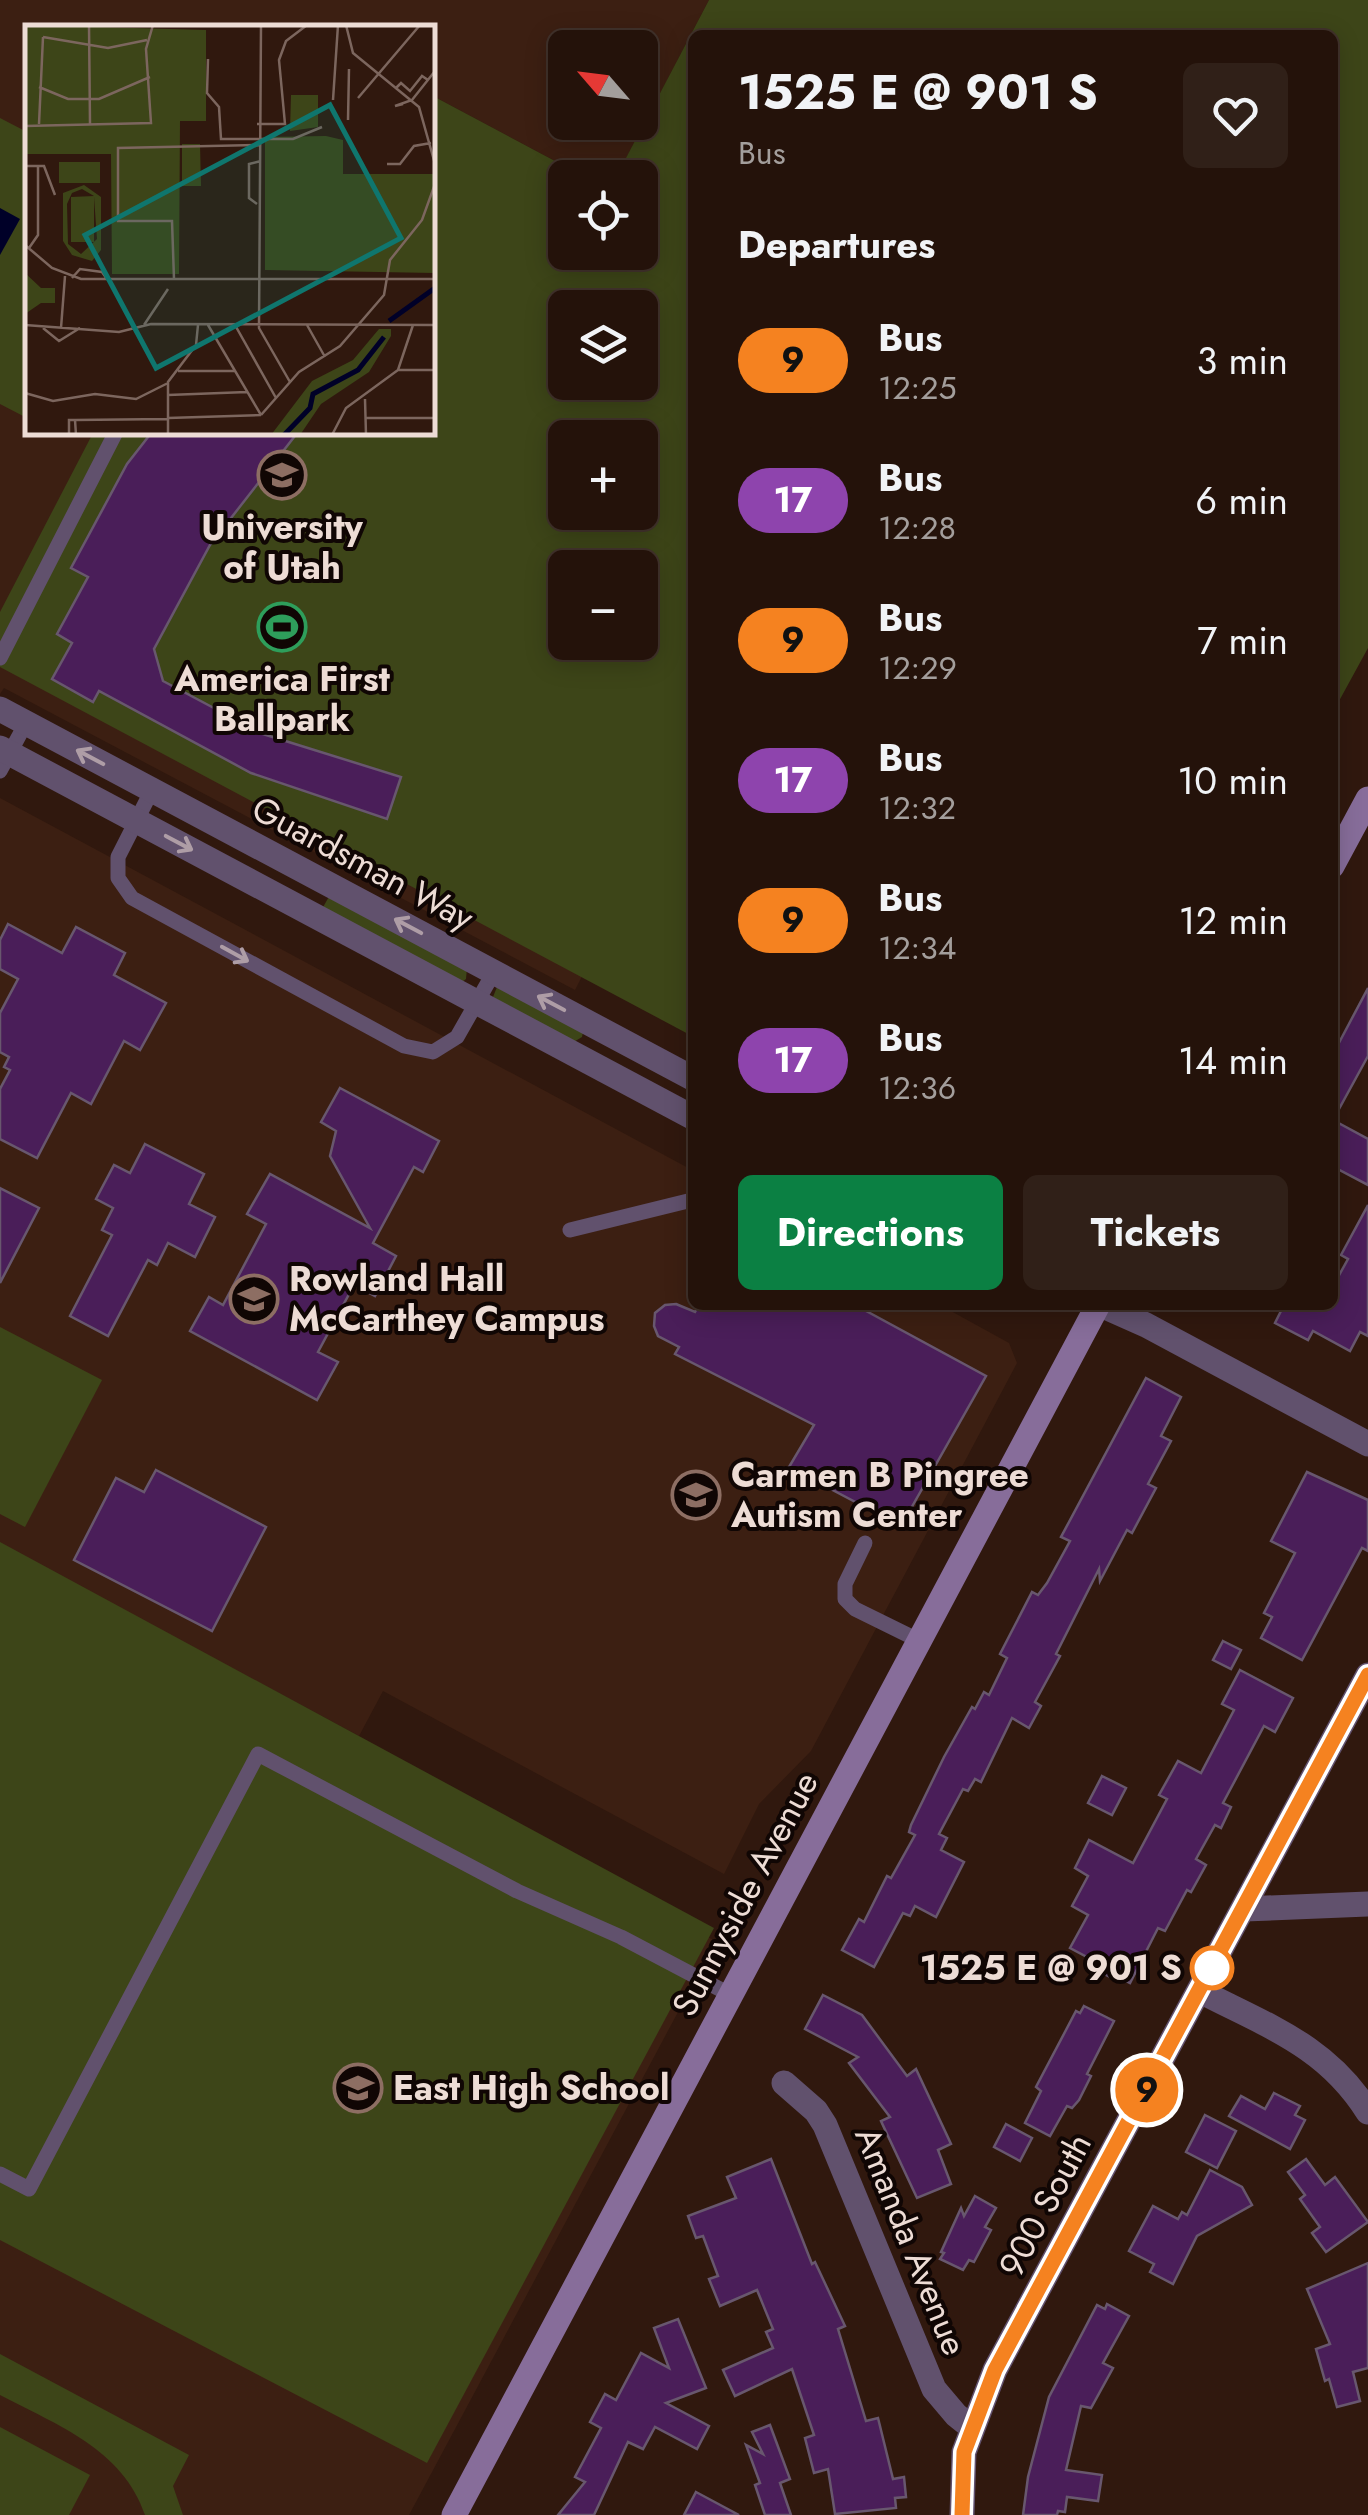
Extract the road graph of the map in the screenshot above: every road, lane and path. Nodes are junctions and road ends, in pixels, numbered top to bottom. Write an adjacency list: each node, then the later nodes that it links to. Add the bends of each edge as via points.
1 (114, 435): 2 (lane)
2 (0, 658)
3 (0, 709): 4 (street, Guardsman Way)
4 (26, 723): 5 (lane); 6 (street, Guardsman Way, one-way to 4)
5 (3, 758): 8 (street, Guardsman Way)
6 (152, 790): 8 (lane); 10 (street, Guardsman Way, one-way to 6)
7 (1368, 799): 9 (main road)
8 (136, 821): 11 (street, Guardsman Way, one-way to 11); 11 (lane, one-way to 11, via 118,857 118,878 132,898 404,1046 434,1052 457,1037)
9 (1338, 855)
10 (494, 972): 11 (lane); 12 (street, Guardsman Way, one-way to 10)
11 (479, 1003): 13 (street, Guardsman Way)
12 (688, 1076)
13 (688, 1114)
14 (688, 1201): 15 (lane)
15 (570, 1230)
16 (1097, 1310): 20 (main road, Sunnyside Avenue)
17 (1112, 1310): 18 (street)
18 (1368, 1444)
19 (865, 1543): 20 (lane, via 845,1584 845,1599)
20 (920, 1641): 26 (main road, Sunnyside Avenue)
21 (1368, 1676): 22 (street, 900 South)
22 (1362, 1701): 24 (street, 900 South)
23 (1368, 1904): 24 (street)
24 (1244, 1909): 25 (street, 900 South)
25 (1200, 1991): 28 (street, via 1320,2056); 30 (street, 900 South, via 995,2370)
26 (731, 1994): 29 (lane, via 258,1754 29,2189); 31 (main road, Sunnyside Avenue)
27 (784, 2082): 30 (street, Amanda Avenue, via 825,2125 934,2388)
28 (1368, 2112)
29 (0, 2174)
30 (971, 2427): 32 (street, 900 South)
31 (454, 2515)
32 (962, 2515)

